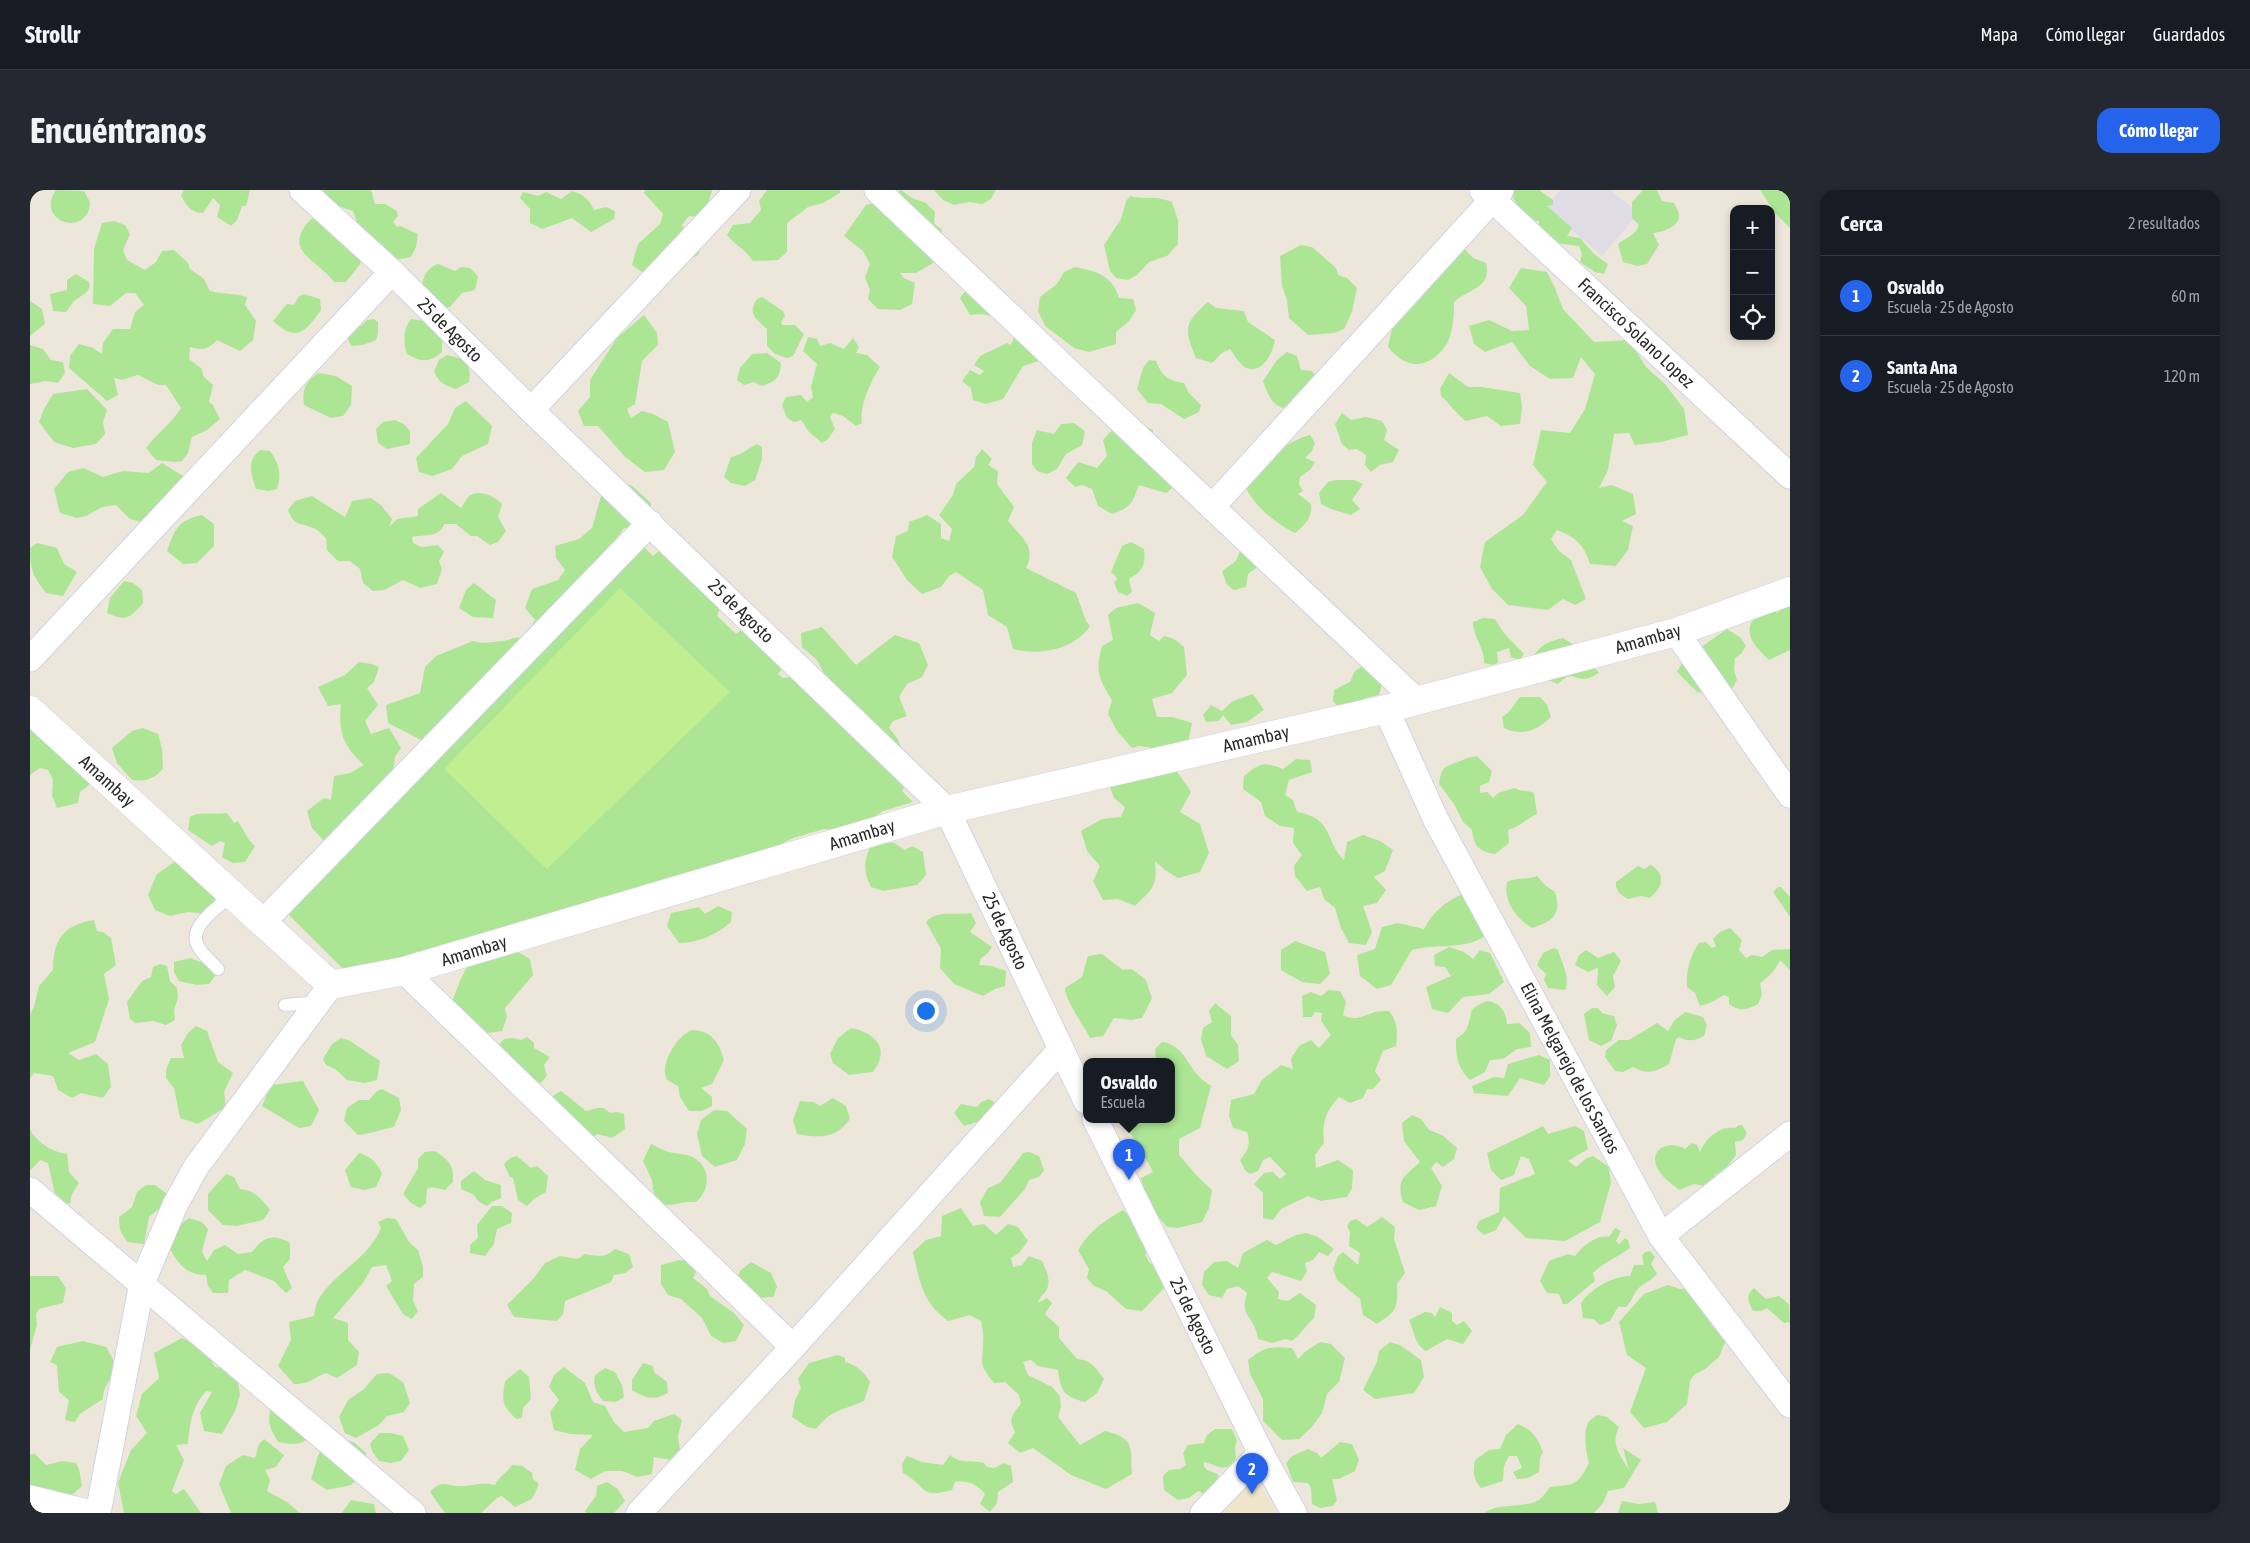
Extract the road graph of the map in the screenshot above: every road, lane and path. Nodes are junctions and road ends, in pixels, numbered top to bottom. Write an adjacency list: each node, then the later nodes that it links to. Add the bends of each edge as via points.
1 (302, 190): 5 (street, 25 de Agosto)
2 (738, 190): 6 (street)
3 (877, 190): 8 (street)
4 (1492, 193): 7 (street, Francisco Solano Lopez); 8 (street)
5 (392, 272): 6 (street, 25 de Agosto); 12 (street)
6 (531, 410): 9 (street, 25 de Agosto)
7 (1790, 476)
8 (1212, 507): 13 (street)
9 (650, 523): 17 (street, 25 de Agosto); 19 (street)
10 (1790, 591): 11 (street, Amambay)
11 (1676, 632): 13 (street, Amambay); 16 (street)
12 (30, 659)
13 (1417, 701): 14 (street, Amambay)
14 (1386, 709): 17 (street, Amambay); 29 (street, Elina Melgarejo de los Santos, via 1436,820)
15 (30, 710): 18 (street, Amambay)
16 (1790, 795)
17 (947, 810): 21 (street, Amambay); 24 (street, 25 de Agosto)
18 (232, 895): 19 (street, Amambay); 20 (lane, via 199,926 196,935 202,952)
19 (263, 922): 22 (street, Amambay)
20 (218, 968)
21 (404, 972): 22 (street, Amambay); 31 (street)
22 (325, 993): 23 (lane); 30 (street, via 196,1167 175,1205)
23 (285, 1005)
24 (1061, 1049): 25 (street, 25 de Agosto); 31 (street)
25 (1083, 1095)
26 (1097, 1123): 33 (street, 25 de Agosto)
27 (1790, 1134): 29 (street)
28 (30, 1190): 30 (street)
29 (1661, 1236): 32 (street, Elina Melgarejo de los Santos)
30 (142, 1284): 36 (street); 37 (street)
31 (793, 1347): 38 (street)
32 (1790, 1405)
33 (1261, 1453): 39 (street); 40 (street, 25 de Agosto)
34 (30, 1498): 35 (street)
35 (91, 1513)
36 (98, 1513)
37 (413, 1513)
38 (639, 1513)
39 (1202, 1513)
40 (1294, 1513)

